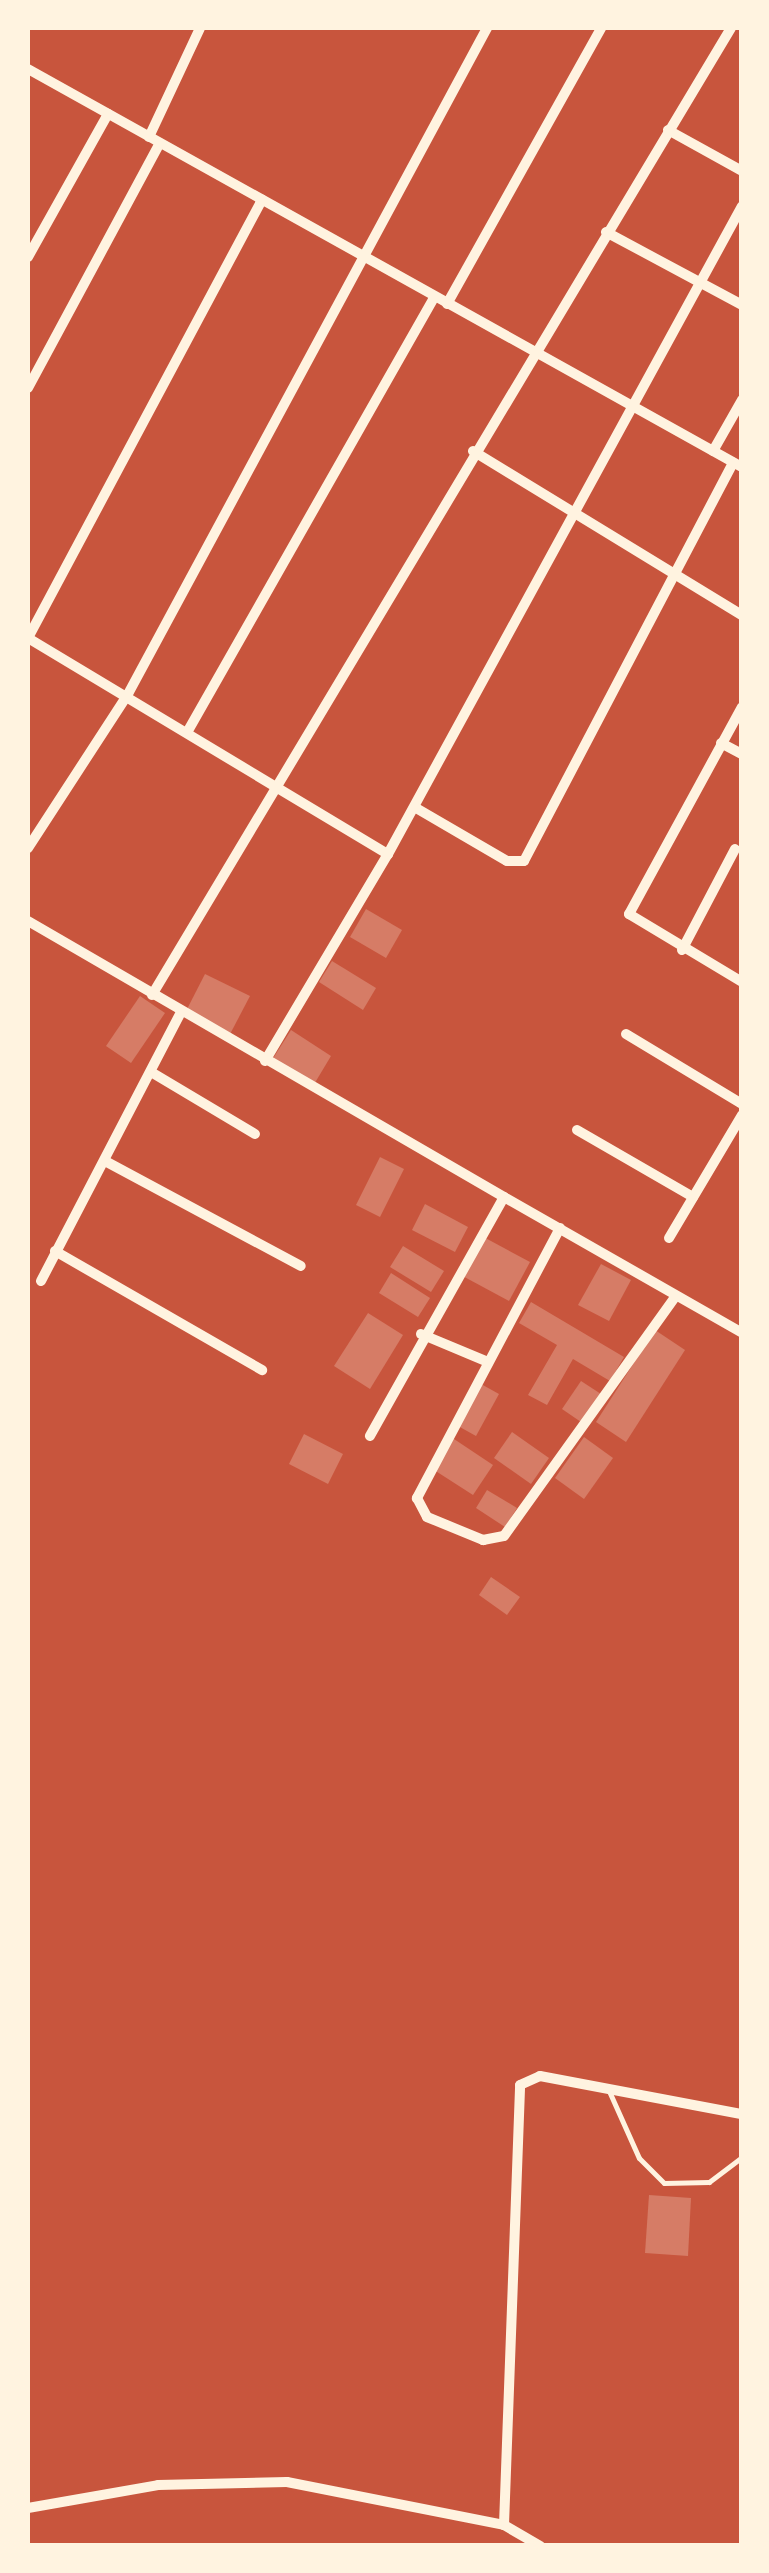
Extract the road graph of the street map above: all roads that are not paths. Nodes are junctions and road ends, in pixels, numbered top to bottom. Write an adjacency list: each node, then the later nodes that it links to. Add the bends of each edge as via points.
1 (200, 28): 8 (street)
2 (487, 28): 14 (street)
3 (601, 28): 17 (street)
4 (731, 28): 7 (street)
5 (28, 69): 6 (street)
6 (108, 114): 8 (street); 13 (street)
7 (668, 130): 9 (street); 12 (street)
8 (154, 140): 10 (street); 20 (street)
9 (742, 172)
10 (262, 200): 14 (street); 29 (street)
11 (742, 206): 15 (street)
12 (606, 232): 15 (street); 19 (street)
13 (28, 256)
14 (367, 259): 16 (street); 30 (street)
15 (700, 282): 18 (street); 22 (street)
16 (434, 297): 17 (street); 32 (street)
17 (447, 304): 19 (street)
18 (742, 305)
19 (533, 352): 22 (street); 23 (street)
20 (28, 388)
21 (742, 400): 24 (street)
22 (632, 405): 24 (street); 26 (street)
23 (473, 451): 26 (street); 35 (street)
24 (712, 451): 25 (street)
25 (737, 465): 27 (street)
26 (578, 511): 27 (street); 36 (street)
27 (682, 574): 28 (street); 36 (street, via 524,861 506,861)
28 (742, 614)
29 (28, 638): 30 (street)
30 (128, 694): 32 (street); 37 (street)
31 (742, 707): 33 (street)
32 (189, 729): 35 (street)
33 (721, 743): 34 (street); 41 (street, via 629,914)
34 (742, 754)
35 (277, 782): 39 (street); 43 (street)
36 (416, 808): 39 (street)
37 (28, 848)
38 (736, 849): 41 (street)
39 (388, 854): 46 (street)
40 (28, 921): 43 (street)
41 (682, 950): 42 (street)
42 (742, 982)
43 (152, 995): 44 (street)
44 (181, 1012): 46 (street); 47 (street)
45 (626, 1034): 48 (street)
46 (265, 1061): 53 (street)
47 (151, 1072): 51 (street); 52 (street)
48 (742, 1104)
49 (742, 1116): 54 (street)
50 (577, 1130): 54 (street)
51 (256, 1134)
52 (105, 1161): 57 (street); 58 (street)
53 (504, 1197): 55 (street); 61 (street)
54 (693, 1197): 56 (street)
55 (560, 1228): 60 (street); 63 (street)
56 (669, 1238)
57 (56, 1251): 59 (street); 64 (street)
58 (301, 1266)
59 (40, 1280)
60 (676, 1296): 62 (street); 63 (street, via 568,1452 490,1542 428,1517 418,1498)
61 (421, 1334): 63 (street); 65 (street)
62 (742, 1334)
63 (488, 1362)
64 (262, 1370)
65 (370, 1436)
66 (609, 2090): 67 (street); 68 (lane, via 640,2158 664,2183 708,2182); 70 (street, via 540,2076 516,2096)
67 (742, 2114)
68 (742, 2156)
69 (28, 2508): 70 (street, via 224,2479 288,2482)
70 (504, 2525): 71 (street)
71 (540, 2546)

